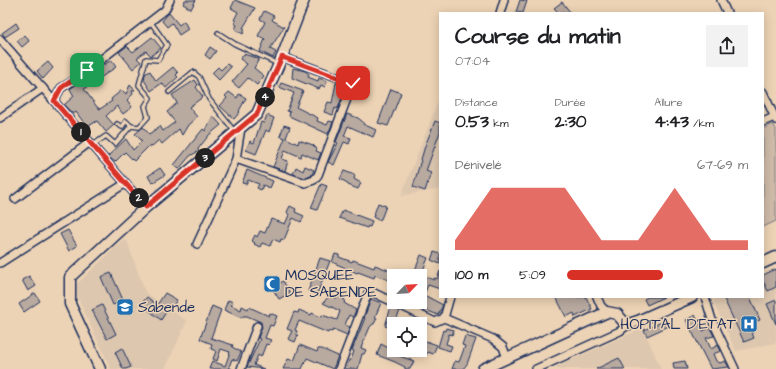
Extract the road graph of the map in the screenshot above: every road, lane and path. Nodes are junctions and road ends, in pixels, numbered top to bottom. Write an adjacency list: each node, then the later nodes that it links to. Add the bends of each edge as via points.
1 (170, 0): 7 (street, via 165,10)
2 (304, 0): 10 (main road)
3 (721, 0): 6 (street)
4 (502, 1): 5 (street)
5 (500, 12)
6 (727, 12)
7 (150, 22): 14 (street, via 61,88); 19 (lane, via 167,45 158,60 146,59 139,86 150,98 145,106 148,117 139,127)
8 (218, 33): 10 (lane, via 235,44)
9 (0, 39): 11 (street)
10 (281, 61): 20 (main road, via 257,114); 22 (street, via 353,83 318,175 314,180 305,183)
11 (42, 88): 14 (street); 15 (street)
12 (169, 92): 20 (lane, via 193,72 199,77 209,99)
13 (764, 94): 16 (street)
14 (54, 101): 21 (street)
15 (0, 118)
16 (775, 119): 17 (street)
17 (764, 122)
18 (117, 124): 19 (lane, via 122,127 126,121)
19 (131, 126): 21 (lane, via 115,144 106,136)
20 (238, 130): 22 (street); 25 (main road)
21 (91, 144): 23 (street); 24 (street)
22 (236, 159): 26 (street)
23 (126, 183): 25 (street); 28 (street)
24 (16, 198)
25 (146, 207): 39 (main road, via 70,277 70,304)
26 (197, 244)
27 (776, 257): 29 (main road)
28 (0, 263)
29 (764, 263)
30 (450, 298): 35 (street)
31 (597, 298): 34 (street)
32 (690, 298): 36 (main road)
33 (705, 298): 44 (street, via 712,320)
34 (607, 312): 36 (main road, via 617,314); 38 (main road)
35 (444, 318): 38 (street, via 493,339 503,346); 41 (street, via 435,322 372,292 368,293)
36 (629, 324): 43 (street, via 620,331)
37 (257, 326): 40 (street)
38 (507, 358): 42 (main road)
39 (100, 369)
40 (240, 369)
41 (339, 369)
42 (483, 369)
43 (536, 369)
44 (735, 369)

